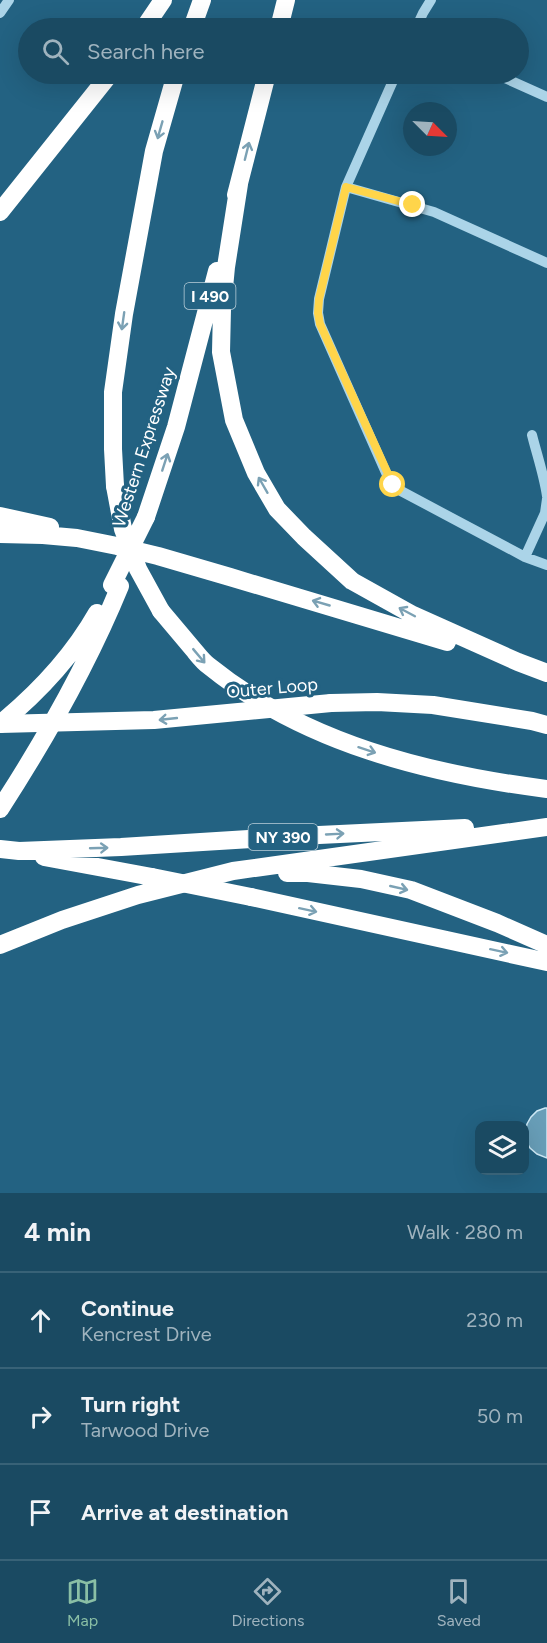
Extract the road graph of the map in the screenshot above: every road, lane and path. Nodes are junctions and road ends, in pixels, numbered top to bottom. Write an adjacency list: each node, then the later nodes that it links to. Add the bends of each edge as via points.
1 (9, 0): 6 (street)
2 (163, 0): 7 (highway)
3 (202, 0): 8 (highway)
4 (286, 0): 9 (highway)
5 (431, 0): 10 (street)
6 (0, 13)
7 (151, 18)
8 (196, 18)
9 (282, 18)
10 (421, 18)
11 (102, 84): 17 (highway)
12 (173, 84): 35 (highway, one-way to 35, bridge, via 154,151 113,392 115,486 123,529 138,569 161,611 207,665 288,718 348,744 411,764)
13 (264, 84): 18 (highway, Western Expressway / I 490, one-way to 13)
14 (392, 84): 19 (street)
15 (518, 84): 16 (street)
16 (547, 97)
17 (31, 172): 20 (highway); 21 (highway)
18 (239, 184): 30 (highway, Western Expressway / I 490, one-way to 18, bridge, via 146,517 176,427); 31 (highway, one-way to 18, via 412,615 352,581 277,509 256,473 234,420 221,352 225,277)
19 (346, 187): 22 (street, via 434,212); 28 (street, via 318,313 387,475 401,491)
20 (0, 206)
21 (0, 212)
22 (547, 263)
23 (532, 435): 24 (street)
24 (547, 497): 28 (street, via 545,513)
25 (0, 516): 27 (highway, via 55,528)
26 (0, 534): 27 (highway)
27 (77, 538): 31 (highway, one-way to 27, via 158,555)
28 (525, 557): 29 (street)
29 (547, 565)
30 (116, 585): 33 (highway, via 67,658 35,694); 36 (highway, Western Expressway / I 490, via 100,631 62,707)
31 (518, 662): 32 (highway)
32 (547, 673)
33 (0, 724): 34 (highway, Outer Loop, one-way to 33, bridge, via 433,705 377,702 154,720)
34 (547, 725)
35 (547, 789)
36 (0, 809)
37 (547, 826): 39 (highway, NY 390, one-way to 37); 40 (highway)
38 (0, 849): 39 (highway, NY 390)
39 (19, 851): 43 (highway, one-way to 43, bridge)
40 (216, 875): 41 (highway, via 138,895); 42 (highway, one-way to 42, via 308,873 361,879 411,890)
41 (0, 945)
42 (547, 945)
43 (547, 962)

